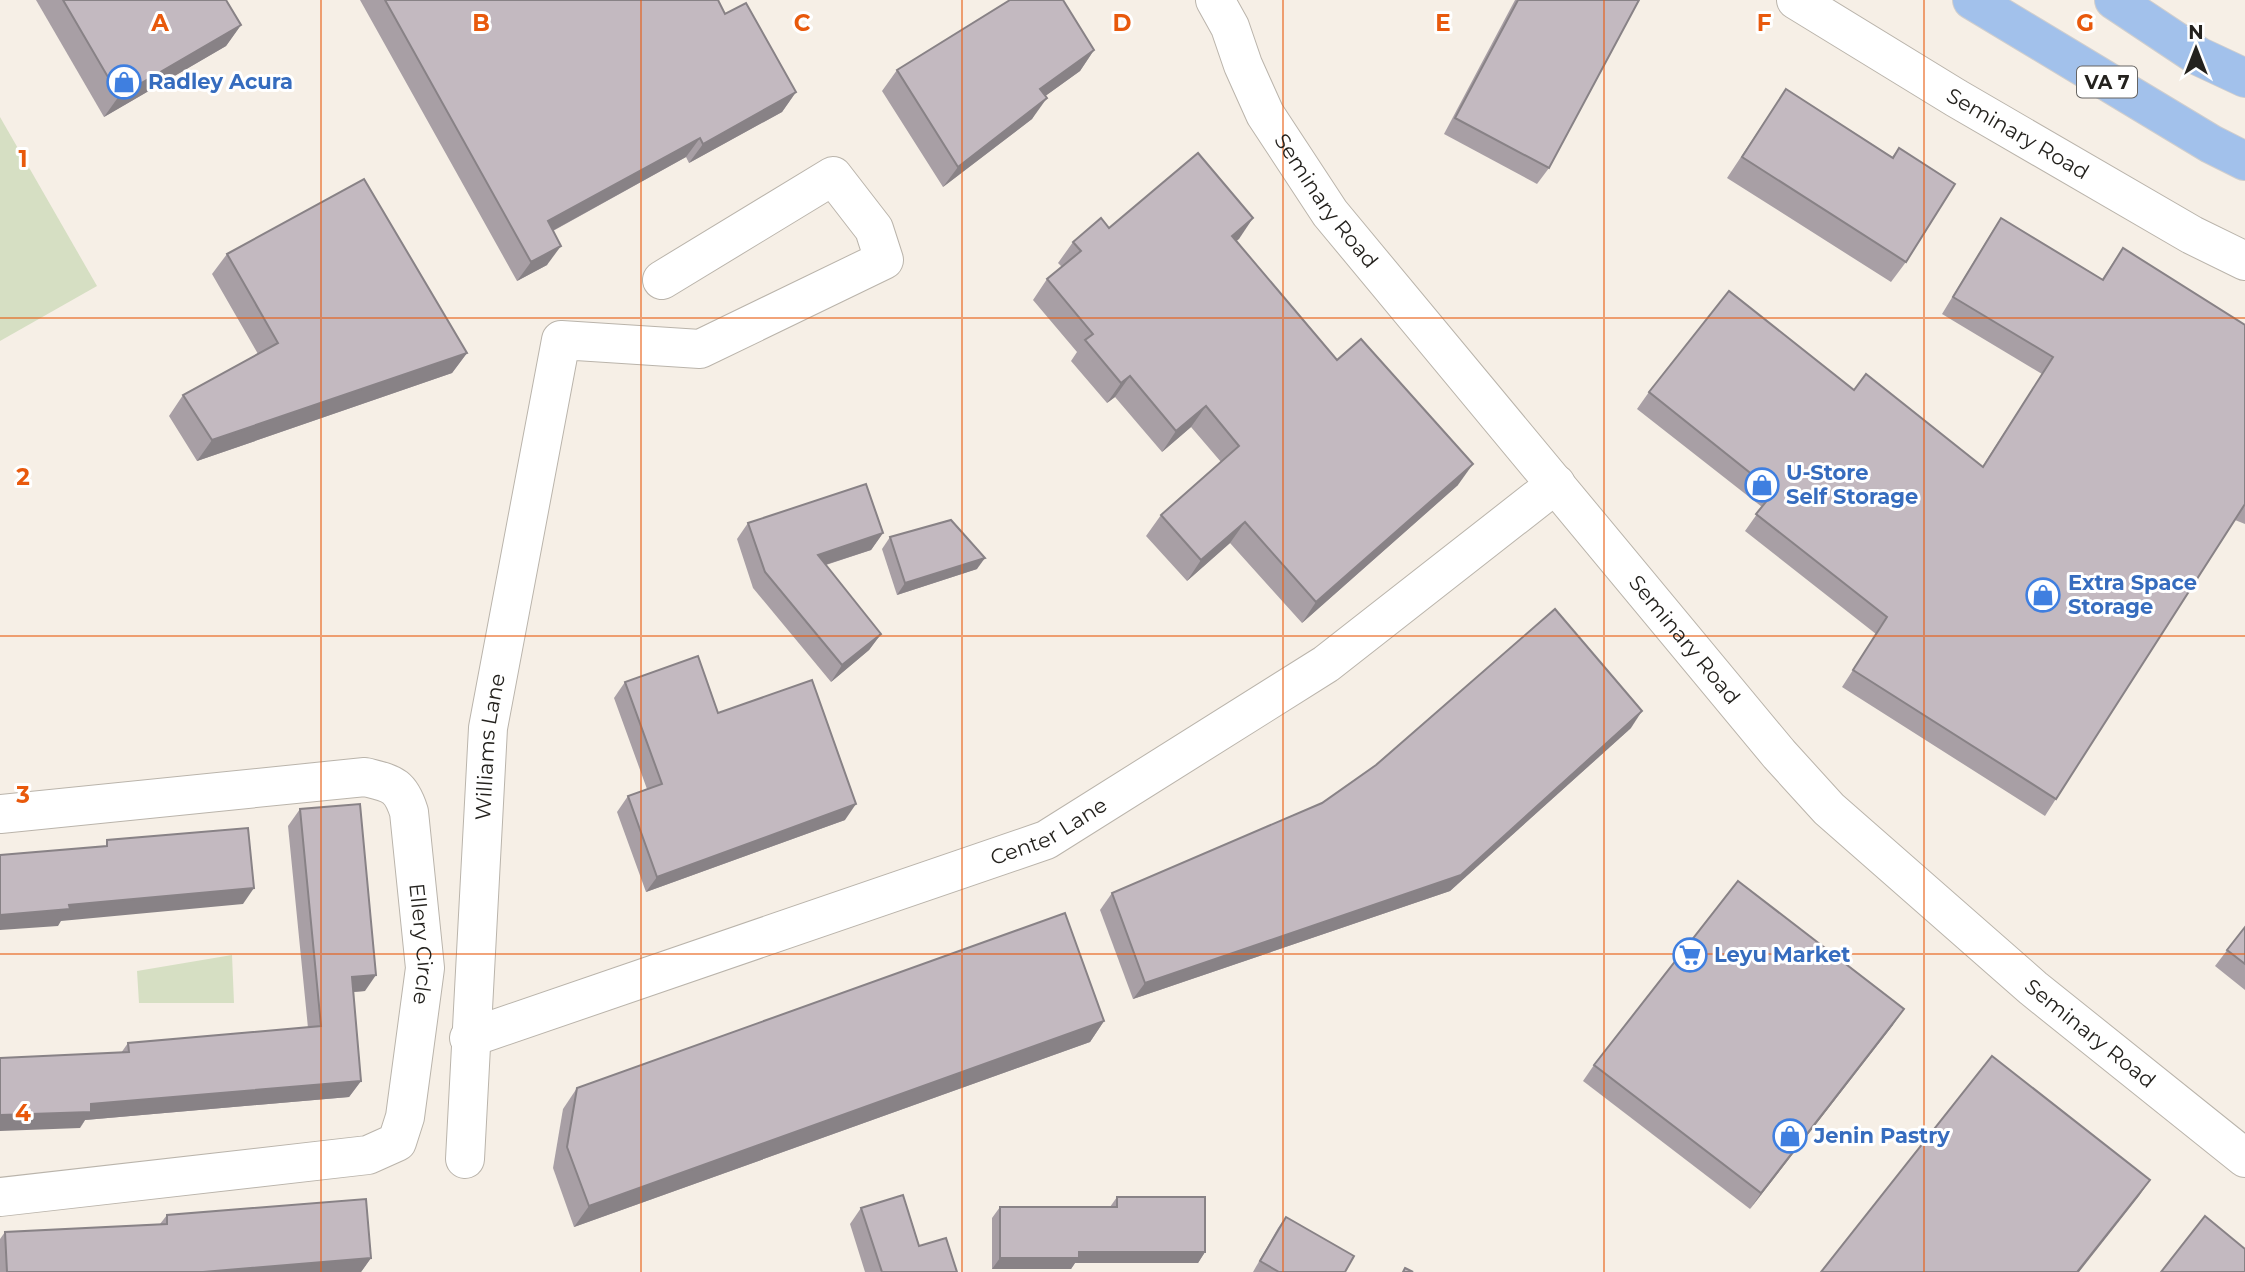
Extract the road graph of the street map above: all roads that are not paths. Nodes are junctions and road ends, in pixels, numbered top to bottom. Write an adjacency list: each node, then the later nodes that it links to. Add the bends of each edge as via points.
1 (1796, 0): 9 (street, Seminary Road, via 2169,222)
2 (1972, 0): 8 (main road, VA 7)
3 (2113, 0): 6 (main road)
4 (2134, 0): 6 (main road)
5 (1227, 9): 11 (street, Seminary Road, via 1243,65 1265,114 1330,213)
6 (2198, 56): 7 (main road)
7 (2245, 79)
8 (2245, 160)
9 (2245, 261)
10 (662, 280): 13 (street, Williams Lane, via 833,176 874,229 884,260 701,349 561,340 488,728)
11 (1556, 484): 13 (street, Center Lane, via 1326,664 1046,840); 14 (street, Seminary Road, via 1747,717 1829,809 2033,988)
12 (0, 814): 16 (street, Ellery Circle, via 365,777 390,783 403,794 409,812 425,968 405,1118 397,1142 368,1155)
13 (470, 1038): 15 (street, Williams Lane)
14 (2245, 1158)
15 (464, 1159)
16 (0, 1197)

